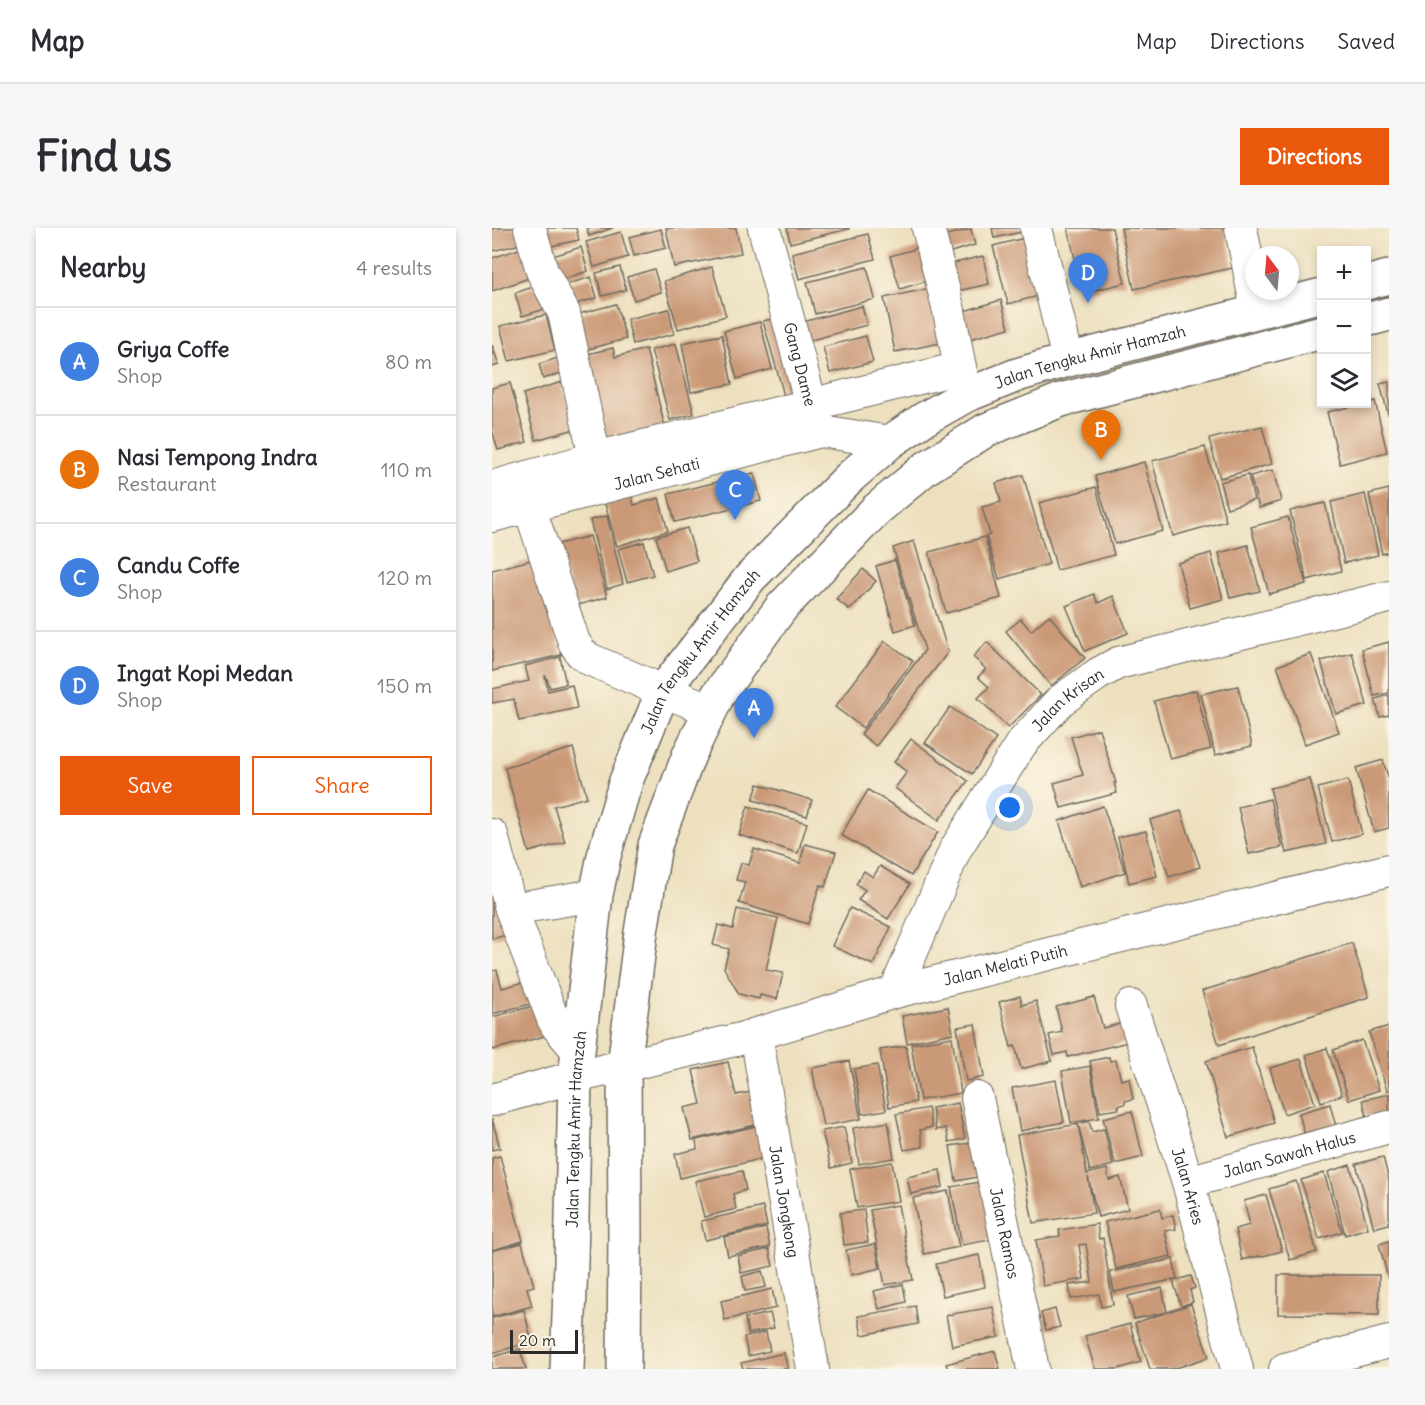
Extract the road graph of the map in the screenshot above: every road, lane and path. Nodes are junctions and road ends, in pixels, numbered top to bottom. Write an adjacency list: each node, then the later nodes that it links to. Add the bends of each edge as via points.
1 (530, 228): 18 (street, via 542,271 564,313)
2 (764, 228): 15 (street, Gang Dame)
3 (928, 228): 14 (street)
4 (1036, 228): 13 (street)
5 (1241, 228): 9 (street)
6 (1389, 277): 7 (main road)
7 (1371, 282)
8 (1317, 295): 9 (main road, Jalan Tengku Amir Hamzah)
9 (1257, 311): 13 (main road, Jalan Tengku Amir Hamzah)
10 (1389, 314): 11 (main road)
11 (1371, 319)
12 (1317, 333): 24 (main road, Jalan Tengku Amir Hamzah, via 1061,400 976,436 926,468 876,510 781,608)
13 (1068, 360): 14 (main road, Jalan Tengku Amir Hamzah, via 1017,375)
14 (963, 382): 15 (street); 16 (main road, Jalan Tengku Amir Hamzah, via 924,419)
15 (816, 418): 16 (street); 17 (street)
16 (890, 442): 23 (main road, Jalan Tengku Amir Hamzah, via 750,578)
17 (673, 454): 18 (street); 20 (street, Jalan Sehati)
18 (595, 458): 20 (street)
19 (492, 487): 20 (street)
20 (525, 492): 21 (street, Jalan Sehati); 23 (street, via 577,648 589,659)
21 (492, 516)
22 (1389, 597): 29 (street, Jalan Krisan, via 1118,663 1060,701 1022,744 955,850)
23 (663, 691): 24 (street); 27 (main road, Jalan Tengku Amir Hamzah, via 626,781)
24 (711, 710): 33 (main road, Jalan Tengku Amir Hamzah, via 655,844)
25 (492, 835): 28 (street)
26 (1389, 870): 29 (street, Jalan Melati Putih)
27 (596, 896): 28 (street); 32 (main road, Jalan Tengku Amir Hamzah)
28 (511, 909): 32 (street, via 553,1019)
29 (895, 992): 31 (street, Jalan Melati Putih)
30 (1131, 1006): 37 (street, Jalan Aries)
31 (756, 1034): 33 (street, Jalan Melati Putih); 41 (street, Jalan Jongkong)
32 (577, 1064): 33 (street, Jalan Melati Putih); 35 (street, Jalan Melati Putih); 39 (main road, Jalan Tengku Amir Hamzah)
33 (624, 1066): 40 (main road, Jalan Tengku Amir Hamzah)
34 (977, 1098): 42 (street, Jalan Ramos)
35 (492, 1100)
36 (1389, 1127): 37 (street, Jalan Sawah Halus)
37 (1188, 1182): 43 (street, Jalan Aries)
38 (1389, 1342): 44 (street)
39 (567, 1369)
40 (624, 1369)
41 (813, 1369)
42 (1033, 1369)
43 (1237, 1369)
44 (1286, 1369)

